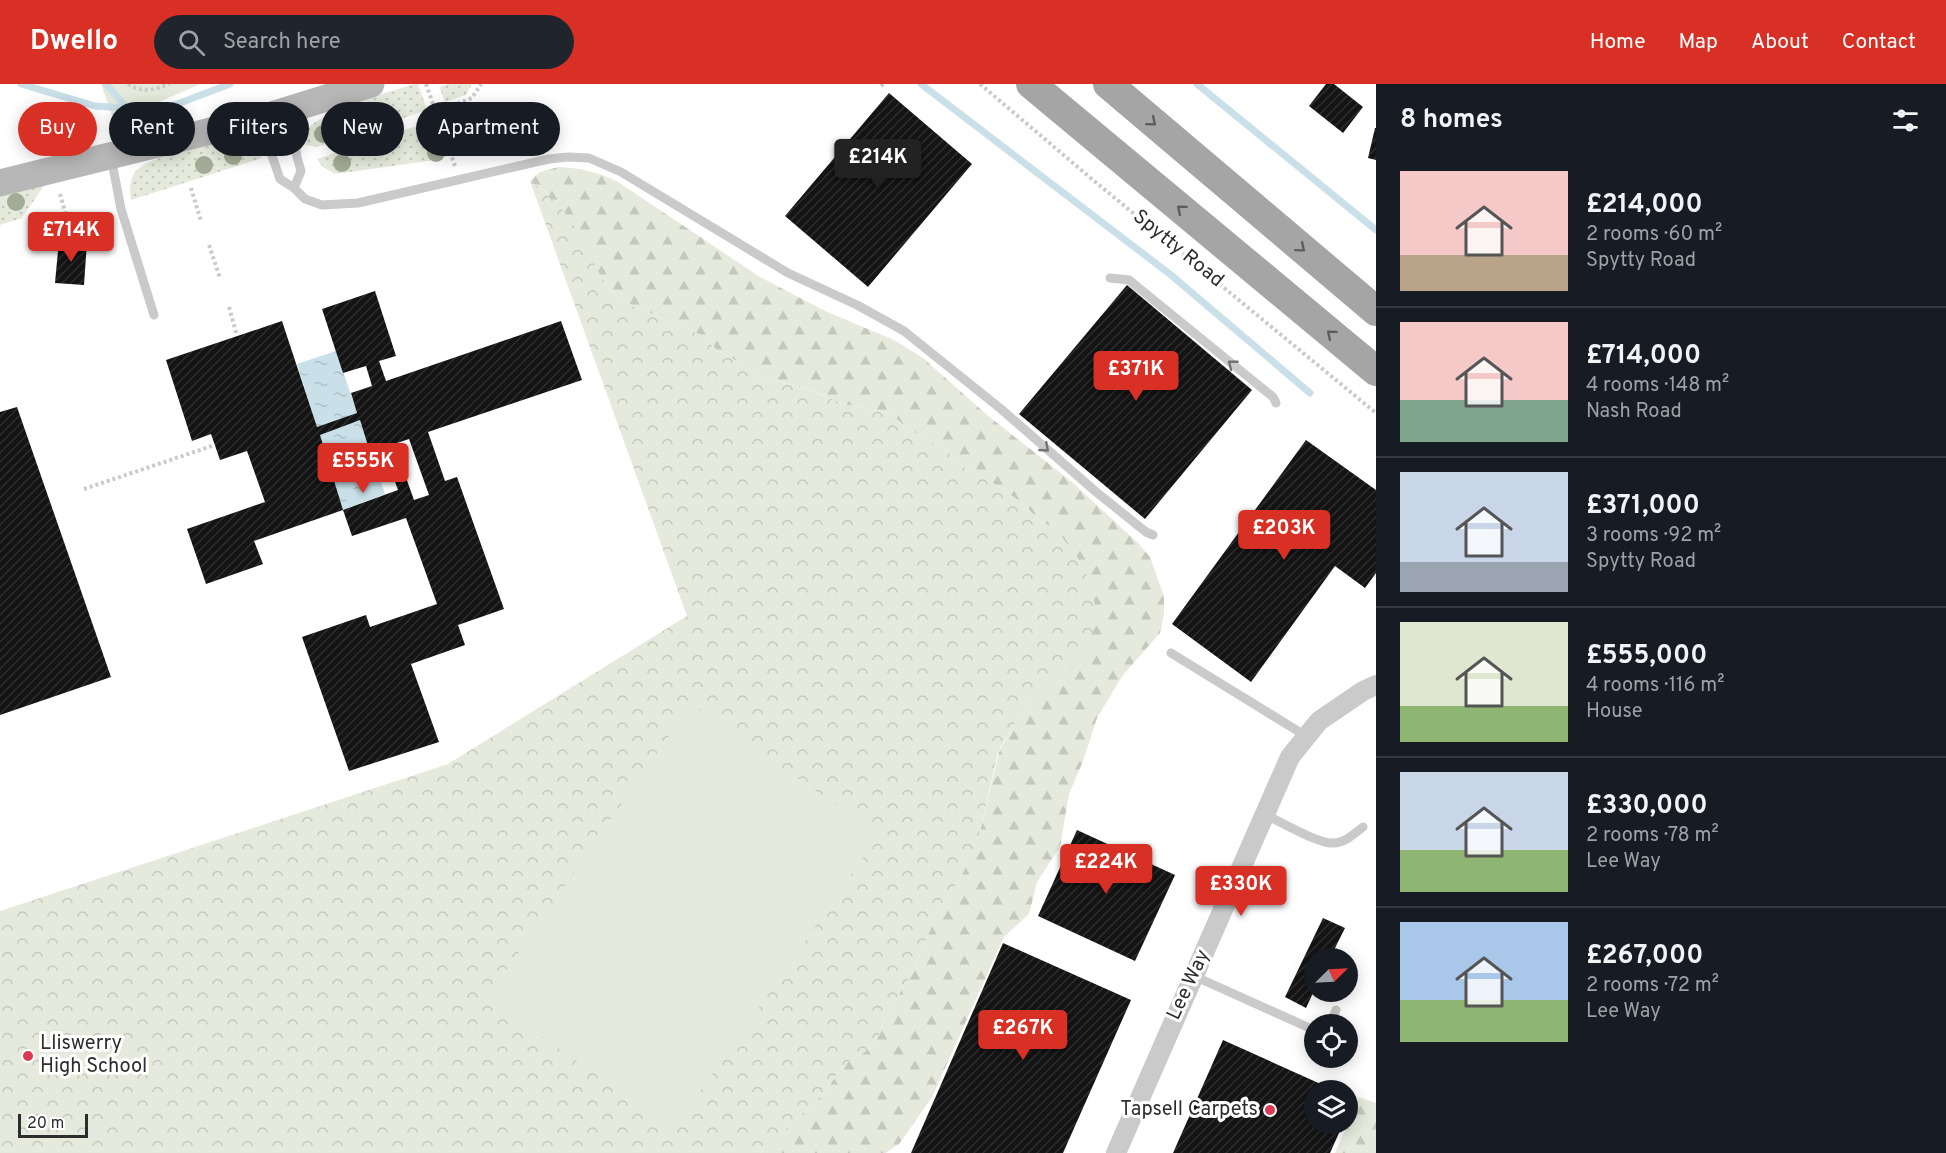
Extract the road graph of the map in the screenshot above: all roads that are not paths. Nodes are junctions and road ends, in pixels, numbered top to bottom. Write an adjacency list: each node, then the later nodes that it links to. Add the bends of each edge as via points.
1 (371, 84): 4 (street)
2 (1031, 84): 15 (main road, Spytty Road, one-way to 2)
3 (1108, 84): 13 (main road, one-way to 13)
4 (335, 90): 5 (street)
5 (307, 102)
6 (109, 156): 10 (street)
7 (111, 156): 14 (lane, via 121,210)
8 (272, 156): 11 (lane, via 280,179)
9 (297, 156): 11 (lane, via 302,171)
10 (0, 183)
11 (294, 188): 17 (lane, one-way to 17, via 305,199 322,204 358,203 549,159 589,158 621,172 788,273 904,331)
12 (1110, 278): 16 (lane, one-way to 12, via 1129,280)
13 (1376, 310)
14 (154, 315)
15 (1376, 371)
16 (1276, 403)
17 (1153, 535)
18 (1171, 653): 20 (lane)
19 (1376, 685): 20 (street, Lee Way, via 1319,721)
20 (1306, 736): 21 (street, Lee Way, via 1290,757)
21 (1264, 814): 22 (lane, via 1336,844); 23 (street, Lee Way)
22 (1363, 827)
23 (1194, 976): 26 (lane); 27 (street, Lee Way)
24 (1336, 1010): 25 (lane)
25 (1334, 1014)
26 (1304, 1026)
27 (1116, 1153)

